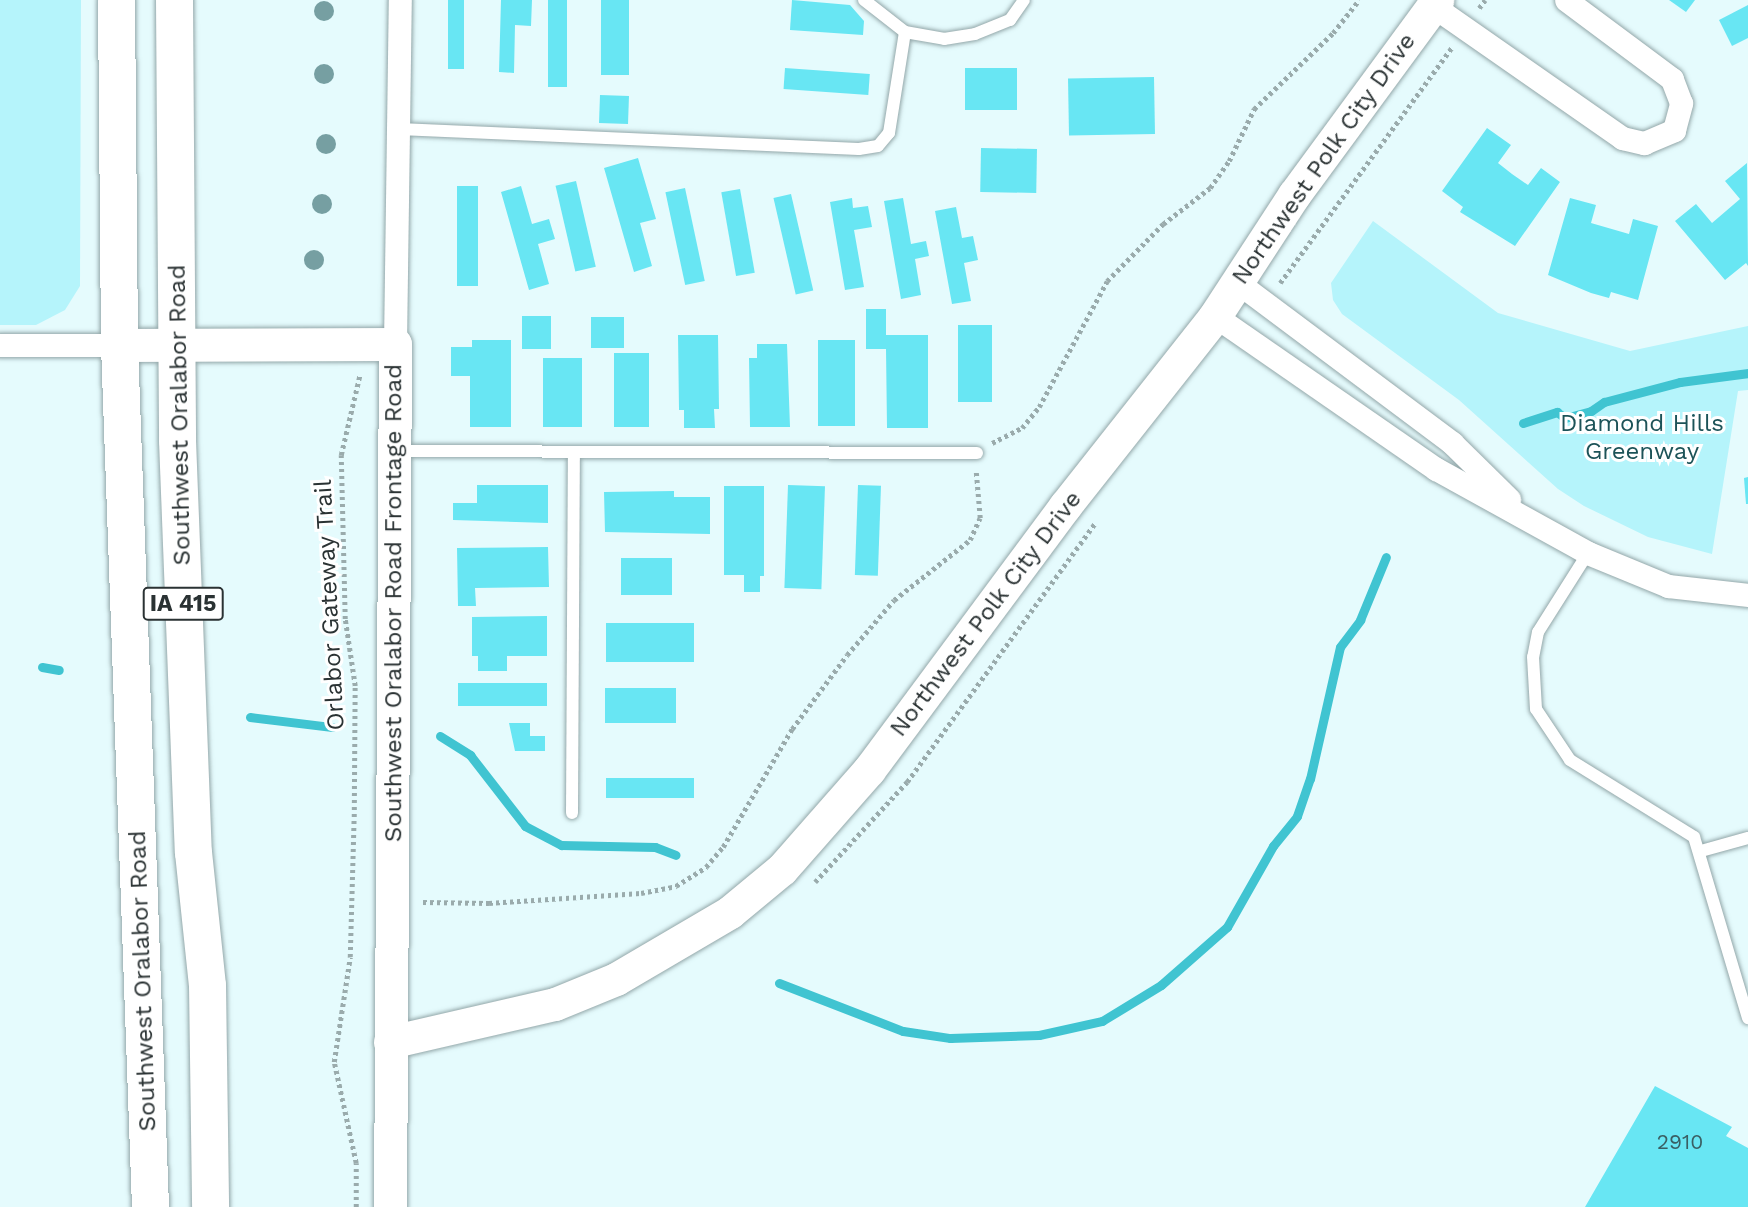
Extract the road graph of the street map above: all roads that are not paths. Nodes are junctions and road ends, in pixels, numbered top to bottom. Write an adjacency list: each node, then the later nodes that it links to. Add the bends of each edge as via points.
1 (116, 0): 15 (main road, Southwest Oralabor Road / IA 415)
2 (174, 0): 12 (main road, Southwest Oralabor Road / IA 415)
3 (400, 0): 9 (street, Southwest Oralabor Road Frontage Road)
4 (864, 0): 8 (lane)
5 (1024, 0): 8 (lane, via 1010,20 975,34 944,39)
6 (1566, 0): 7 (street, via 1672,79 1681,103 1674,130 1644,143 1622,138)
7 (1435, 3): 10 (street, Northwest Polk City Drive, via 1294,195)
8 (905, 32): 9 (lane, via 889,133 878,146)
9 (399, 129): 13 (street, Southwest Oralabor Road Frontage Road)
10 (1237, 282): 11 (street, Northwest Polk City Drive); 19 (street, via 1452,443)
11 (1215, 316): 19 (street, via 1436,469); 27 (street, Northwest Polk City Drive, via 1065,506 869,770 782,869 719,919 616,979 529,1011)
12 (178, 343): 13 (street); 15 (street); 30 (main road, Southwest Oralabor Road / IA 415, via 177,440 193,852 207,985)
13 (381, 344): 16 (street, Southwest Oralabor Road Frontage Road)
14 (0, 345): 15 (street)
15 (119, 345): 25 (main road, Southwest Oralabor Road / IA 415, via 142,900)
16 (396, 451): 17 (lane); 27 (street, Southwest Oralabor Road Frontage Road)
17 (574, 452): 18 (lane); 22 (lane)
18 (977, 453)
19 (1527, 516): 20 (street)
20 (1588, 553): 21 (street, via 1668,586); 24 (lane, via 1538,632 1533,657 1536,709 1570,760 1596,781 1622,790 1676,824 1694,837)
21 (1748, 595)
22 (572, 813)
23 (1748, 838): 24 (lane)
24 (1702, 851): 26 (lane)
25 (141, 989): 28 (main road); 29 (main road, Southwest Oralabor Road / IA 415)
26 (1748, 1018)
27 (390, 1042): 31 (street, Southwest Oralabor Road Frontage Road)
28 (128, 1207)
29 (150, 1207)
30 (210, 1207)
31 (390, 1207)

